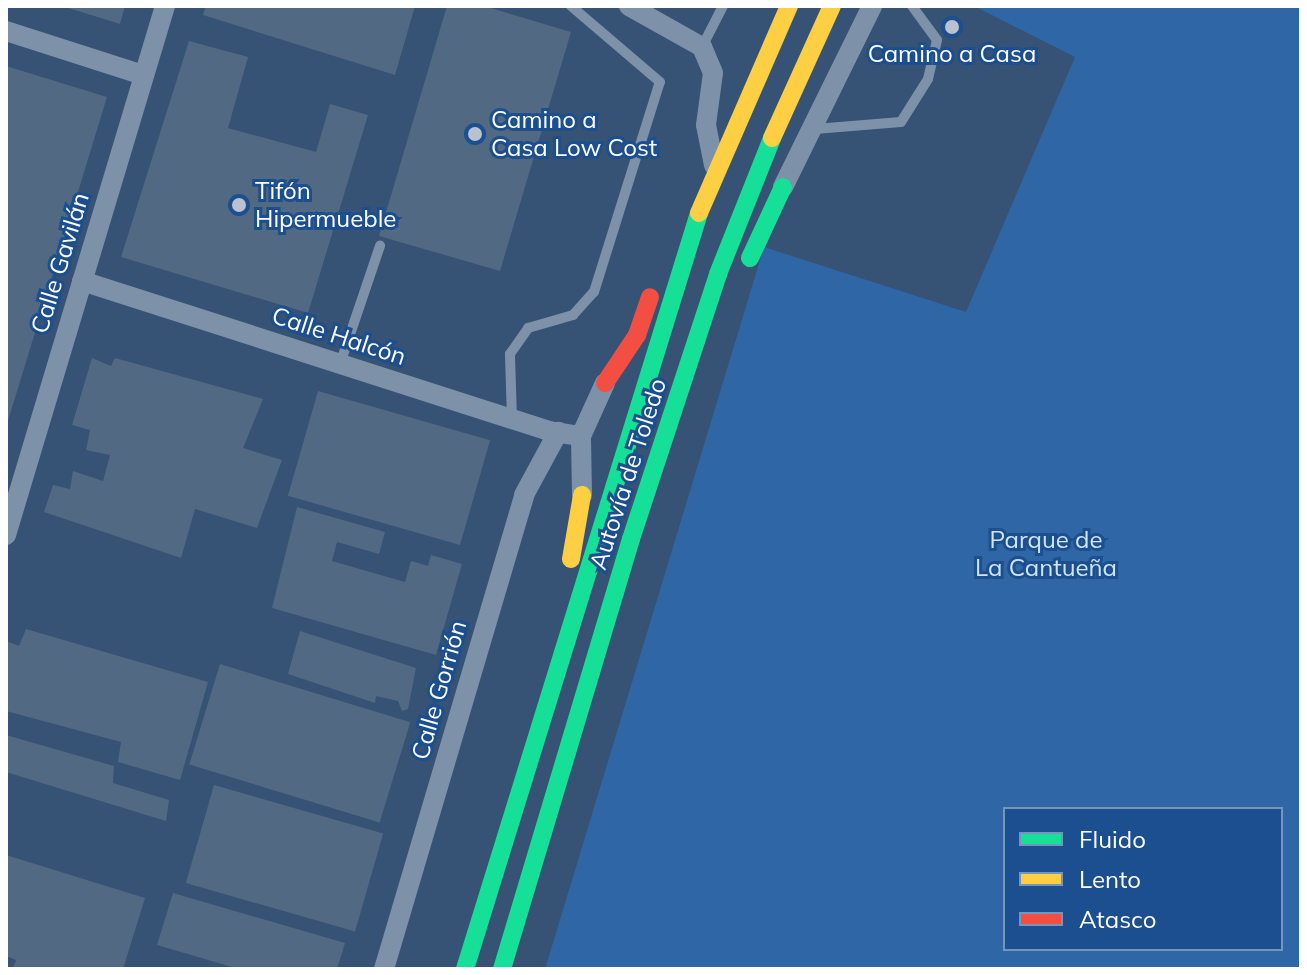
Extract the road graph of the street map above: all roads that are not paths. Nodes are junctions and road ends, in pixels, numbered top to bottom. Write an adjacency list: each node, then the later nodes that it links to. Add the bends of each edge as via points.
1 (165, 6): 11 (street, Calle Gavilán)
2 (571, 6): 22 (lane, via 660,82 594,292 573,315 528,328 510,354)
3 (629, 6): 10 (street)
4 (723, 6): 10 (lane)
5 (789, 6): 13 (highway, Autovía de Toledo)
6 (832, 6): 26 (highway, Autovía de Toledo, via 789,96 718,274)
7 (872, 6): 12 (street)
8 (912, 6): 12 (lane, via 937,40 928,79 901,122)
9 (6, 31): 11 (street)
10 (702, 47): 13 (street, via 713,73 706,125)
11 (143, 75): 18 (street, Calle Gavilán)
12 (815, 129): 14 (street)
13 (714, 169): 15 (highway, Autovía de Toledo)
14 (783, 187): 17 (highway)
15 (705, 194): 21 (highway, via 676,227 637,335); 28 (highway, Autovía de Toledo)
16 (380, 246): 20 (lane)
17 (739, 280)
18 (82, 281): 20 (street, Calle Halcón); 27 (street, Calle Gavilán)
19 (719, 336): 26 (highway, via 679,448)
20 (340, 364): 22 (street, Calle Halcón)
21 (605, 383): 24 (street)
22 (512, 419): 23 (street, Calle Halcón)
23 (558, 432): 24 (street, Calle Halcón); 29 (street, Calle Gorrión, via 524,495)
24 (581, 436): 25 (street)
25 (582, 495): 28 (highway)
26 (642, 505): 31 (highway, Autovía de Toledo)
27 (6, 535)
28 (557, 665): 30 (highway, Autovía de Toledo)
29 (384, 969)
30 (465, 969)
31 (502, 969)

